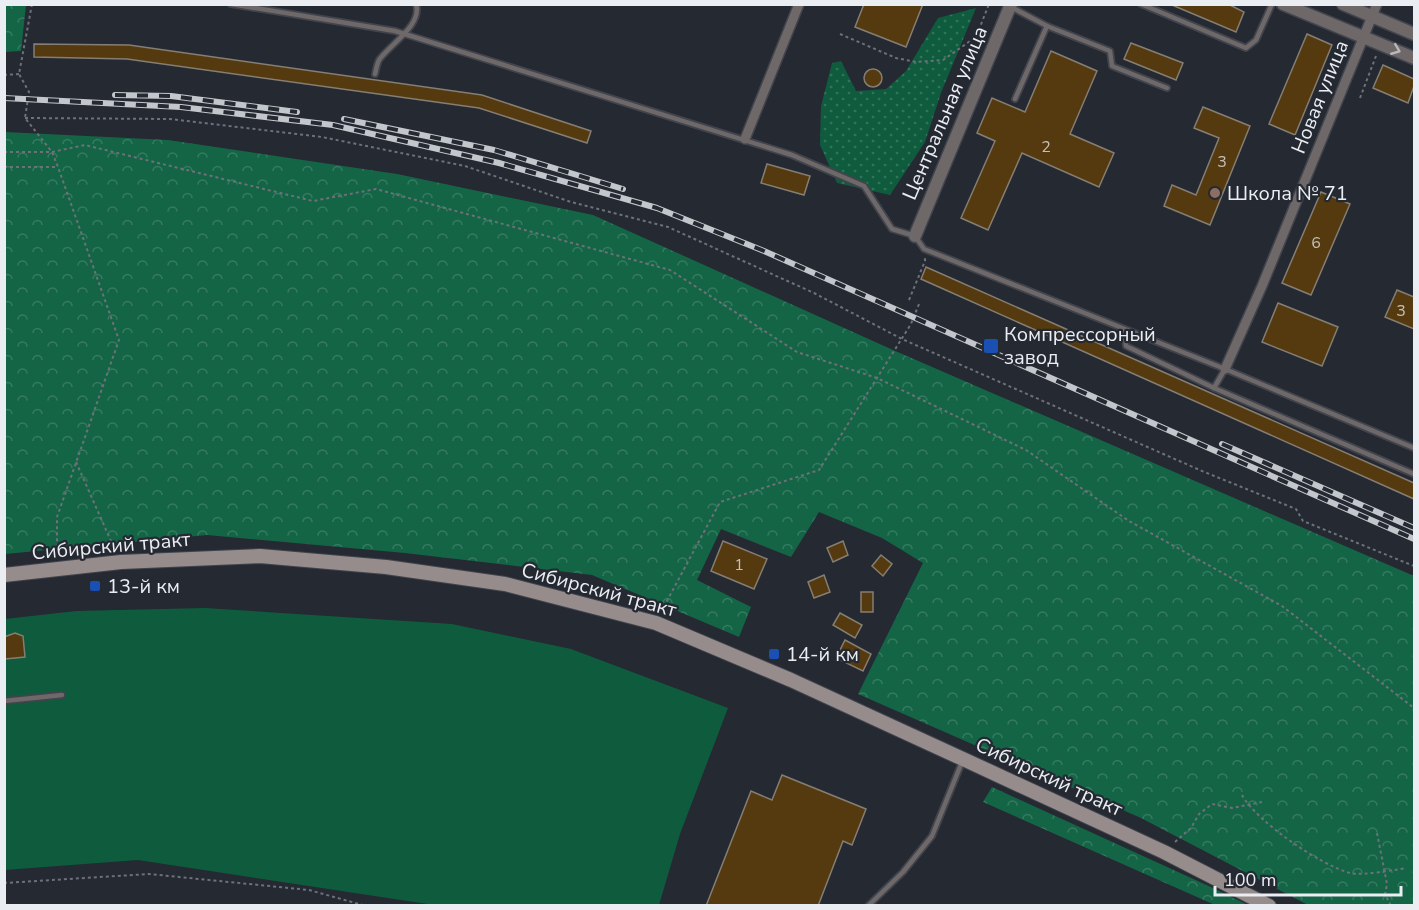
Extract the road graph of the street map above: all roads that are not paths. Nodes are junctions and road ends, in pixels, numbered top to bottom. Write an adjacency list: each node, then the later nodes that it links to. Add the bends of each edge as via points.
1 (231, 4): 12 (lane)
2 (416, 4): 12 (lane, via 416,19)
3 (799, 4): 18 (street)
4 (1141, 4): 5 (lane, via 1246,48 1257,40)
5 (1272, 4)
6 (1283, 4): 13 (street)
7 (1343, 4): 9 (street)
8 (1011, 5): 10 (lane); 19 (street, Центральная улица)
9 (1375, 10): 11 (street); 13 (street, Новая улица)
10 (1047, 26): 16 (lane, via 1110,51 1112,66); 17 (lane)
11 (1414, 33)
12 (403, 34): 15 (lane, via 379,60); 18 (lane)
13 (1363, 38): 14 (street, one-way to 14); 21 (street, Новая улица)
14 (1414, 58)
15 (375, 74)
16 (1167, 88)
17 (1016, 99)
18 (745, 139): 19 (lane, via 864,186 892,229)
19 (915, 236): 20 (lane, via 924,249)
20 (1124, 329): 21 (lane); 22 (lane, via 1126,346)
21 (1225, 369): 22 (lane); 23 (lane)
22 (1214, 388): 24 (lane)
23 (1414, 448)
24 (1414, 474)
25 (4, 575): 28 (main road, Сибирский тракт, via 121,561 260,556 386,567 504,584 656,623)
26 (62, 695): 27 (lane)
27 (4, 701)
28 (963, 759): 29 (lane, via 932,836); 30 (main road, Сибирский тракт, via 1164,852)
29 (868, 906)
30 (1269, 906)

